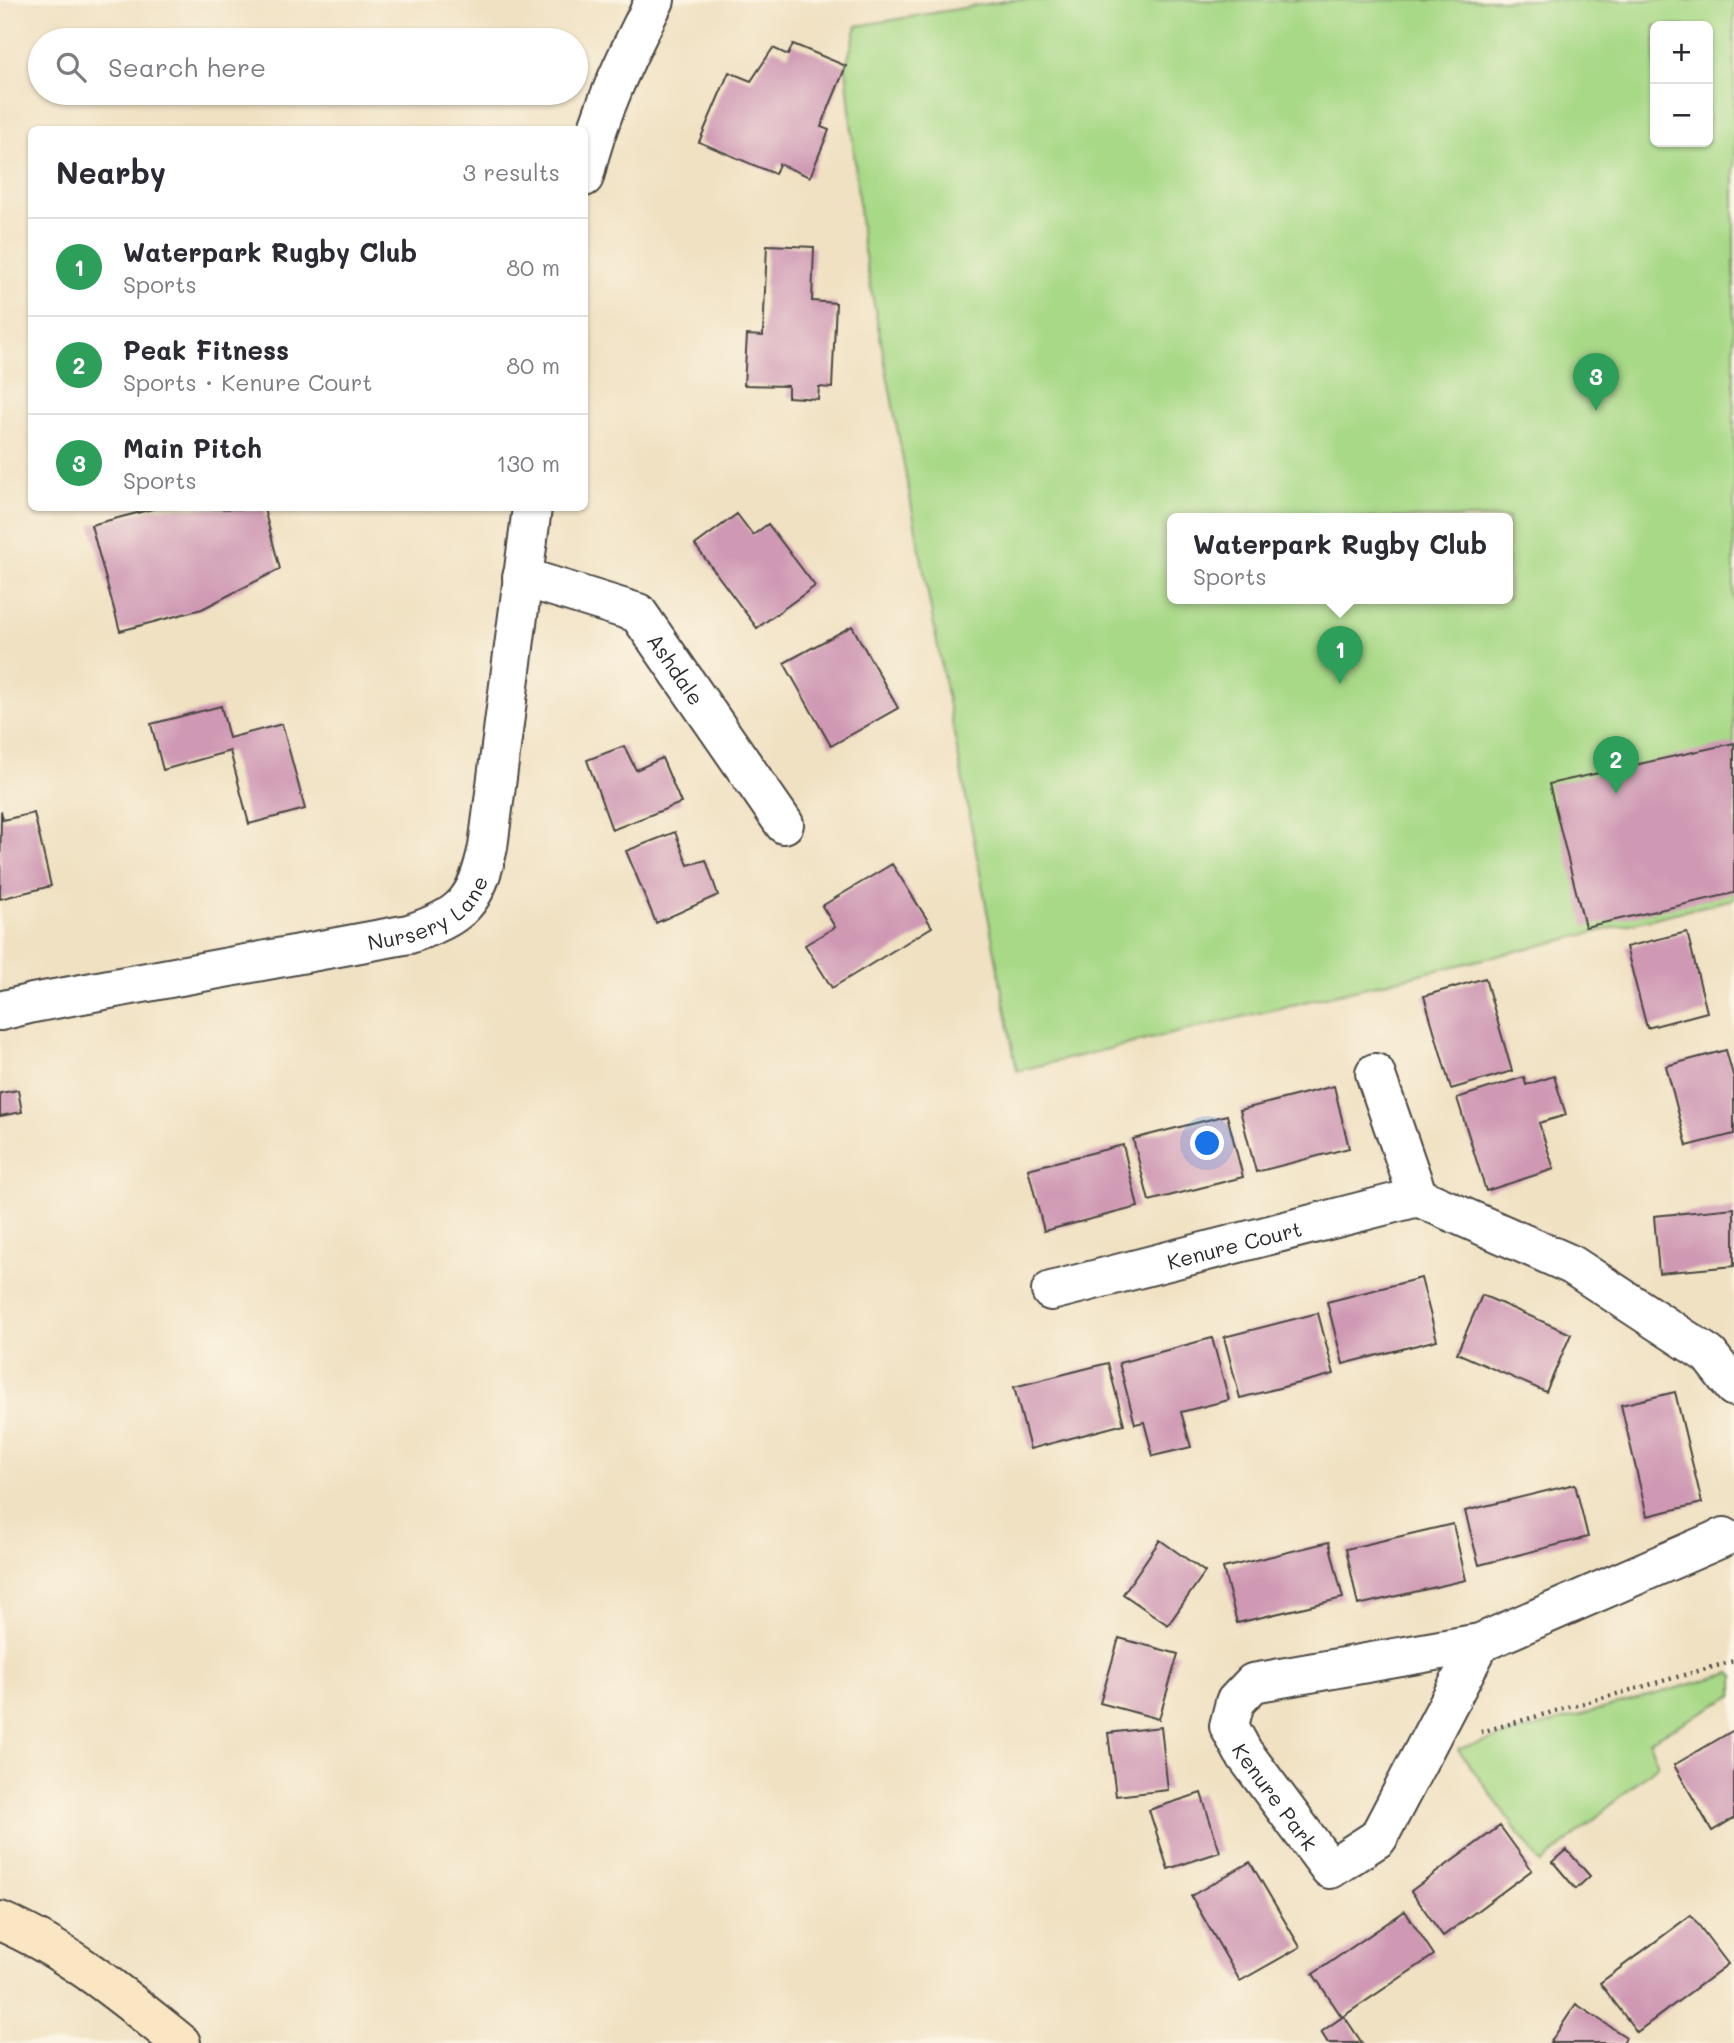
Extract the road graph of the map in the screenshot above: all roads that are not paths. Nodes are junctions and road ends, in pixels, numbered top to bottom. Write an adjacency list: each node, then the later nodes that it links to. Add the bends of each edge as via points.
1 (655, 0): 2 (street, via 610,95)
2 (588, 163)
3 (532, 511): 4 (street, Nursery Lane)
4 (522, 577): 5 (street, Ashdale, via 638,614); 6 (street, Nursery Lane, via 488,847 474,892 461,909 409,934)
5 (785, 824)
6 (0, 1011)
7 (1375, 1073): 8 (street)
8 (1418, 1197): 9 (street, Kenure Court); 10 (street, via 1572,1265 1709,1355)
9 (1051, 1291)
10 (1734, 1387)
11 (1731, 1536): 12 (street, Kenure Park)
12 (1480, 1643): 12 (street, Kenure Park, via 1378,1838 1330,1869 1242,1752 1229,1726 1235,1702 1253,1683)
13 (0, 1922): 14 (main road, via 51,1946 87,1970)
14 (181, 2043)

